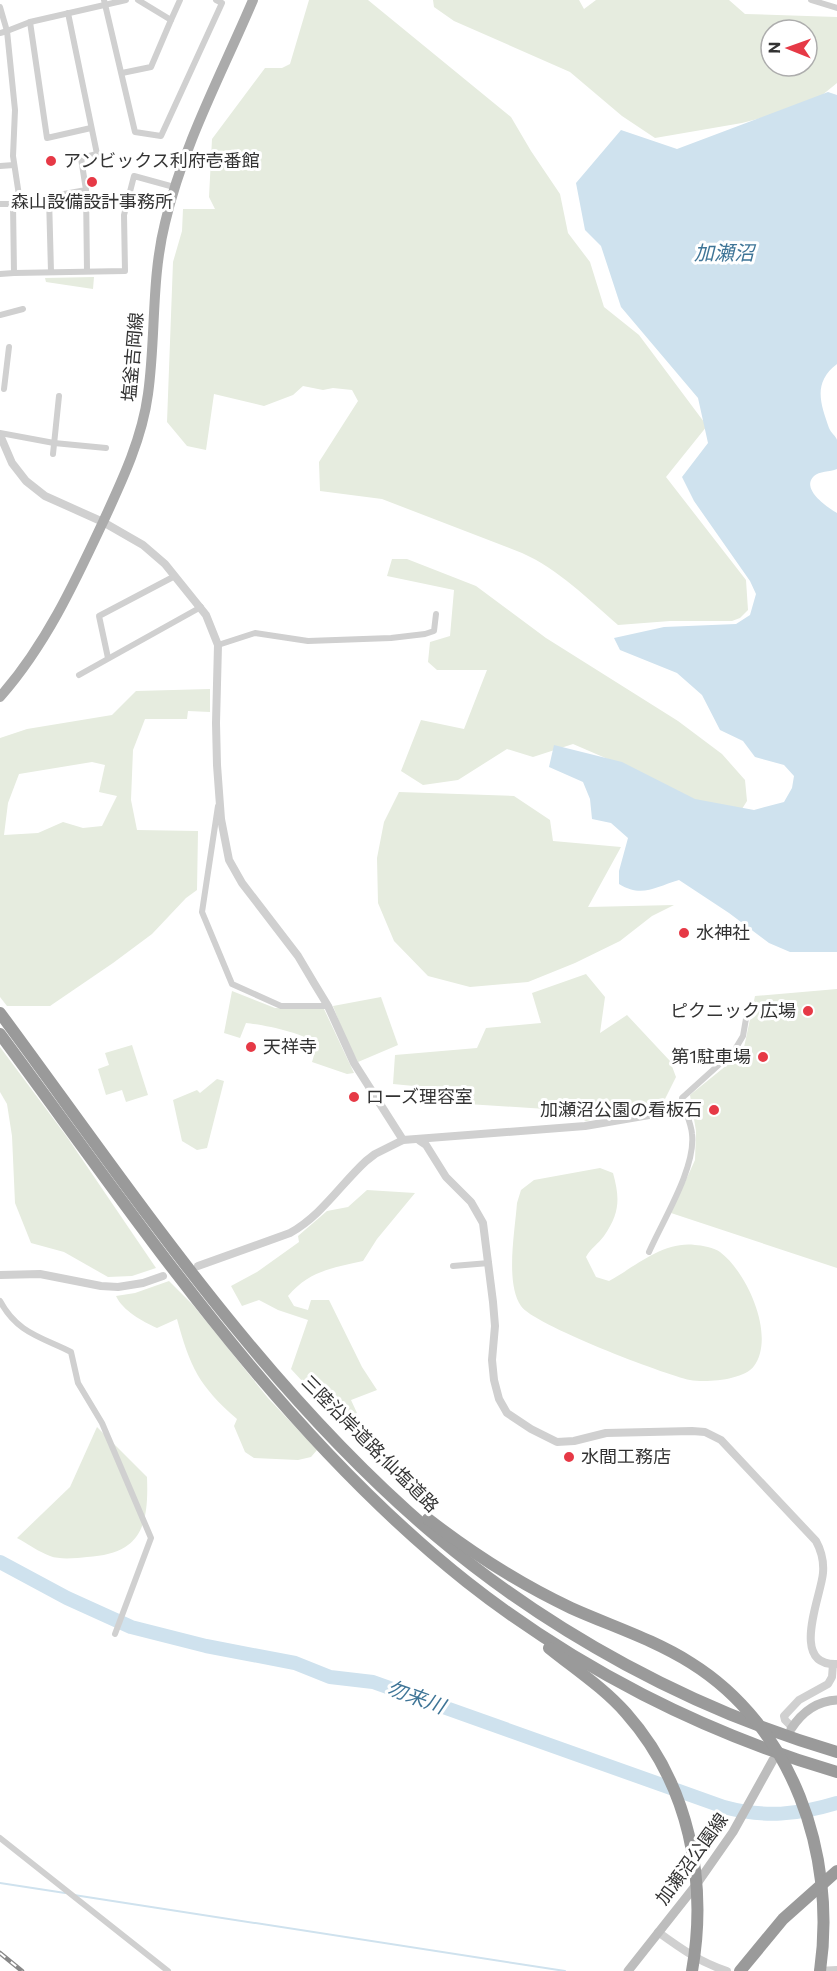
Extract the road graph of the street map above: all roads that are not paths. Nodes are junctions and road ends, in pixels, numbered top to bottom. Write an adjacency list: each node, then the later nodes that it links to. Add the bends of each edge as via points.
1 (126, 0): 7 (street)
2 (138, 0): 11 (street)
3 (180, 0): 11 (street)
4 (216, 0): 14 (street, via 222,3 161,136 135,132)
5 (253, 0): 18 (main road, 塩釜吉岡線)
6 (811, 0): 9 (street)
7 (105, 2): 10 (street); 14 (street)
8 (0, 7): 13 (street)
9 (837, 8)
10 (68, 13): 12 (street); 15 (street)
11 (171, 20): 14 (street, via 151,67)
12 (30, 22): 13 (street); 15 (street, via 47,138)
13 (3, 32): 16 (street, via 15,110)
14 (122, 73)
15 (92, 128): 19 (street, via 97,154 81,159)
16 (14, 165): 17 (street); 21 (street)
17 (0, 166)
18 (174, 188): 23 (street, via 134,176 124,215 125,271); 37 (main road, 塩釜吉岡線, via 158,260 146,407 132,456)
19 (86, 190): 20 (street); 23 (street)
20 (49, 197): 21 (street); 24 (street)
21 (16, 203): 22 (street); 25 (street)
22 (0, 204)
23 (87, 271): 24 (street)
24 (51, 272): 25 (street)
25 (14, 273): 26 (street)
26 (0, 274)
27 (23, 309): 28 (street, via 11,316)
28 (0, 315)
29 (9, 346): 30 (street)
30 (3, 365): 31 (street)
31 (4, 389)
32 (59, 396): 34 (street)
33 (0, 434): 34 (street); 37 (street, via 12,463 26,481 45,496)
34 (54, 443): 35 (street); 36 (street)
35 (106, 448)
36 (53, 454)
37 (103, 522): 38 (street, via 143,545); 44 (main road, 塩釜吉岡線, via 53,623)
38 (175, 576): 39 (street); 42 (street, via 99,616)
39 (201, 607): 41 (street); 42 (street)
40 (436, 614): 41 (street, via 434,631 425,634 308,641 255,633)
41 (218, 645): 45 (street)
42 (108, 658): 43 (street)
43 (79, 675)
44 (0, 697)
45 (219, 795): 46 (street, via 229,860 242,884 298,956); 46 (street, via 202,912 232,984 281,1006)
46 (328, 1006): 51 (street, via 354,1063)
47 (748, 1007): 50 (street, via 743,1036 734,1051 682,1098)
48 (0, 1013): 60 (highway, 三陸沿岸道路;仙塩道路, via 216,1302 282,1382)
49 (0, 1034): 61 (highway, 三陸沿岸道路;仙塩道路, via 163,1255 271,1390 393,1517)
50 (684, 1109): 52 (street, via 585,1126); 53 (street, via 692,1133 692,1153)
51 (403, 1140): 52 (street); 55 (street, via 366,1161 315,1217 290,1233)
52 (420, 1141): 54 (street, via 477,1210)
53 (648, 1251)
54 (489, 1263): 56 (street); 63 (street, via 495,1326 492,1360 499,1399 507,1413 557,1442 606,1433 692,1431 705,1431 721,1440 816,1541 823,1575 810,1640 818,1658)
55 (198, 1266)
56 (453, 1266)
57 (0, 1275): 58 (street, via 40,1274 118,1287)
58 (163, 1276)
59 (0, 1301): 62 (street, via 24,1331 71,1352 78,1383 102,1423 151,1538)
60 (370, 1474): 65 (highway, 三陸沿岸道路;仙塩道路, via 454,1550 567,1631 691,1696 748,1721); 78 (highway, via 507,1574 690,1662 725,1688 754,1717 787,1762 817,1836 826,1891 826,1928)
61 (491, 1600): 68 (highway, 三陸沿岸道路;仙塩道路, via 614,1679 735,1736); 75 (highway, via 607,1694 657,1756 683,1811 696,1869 698,1928)
62 (115, 1634)
63 (835, 1664): 65 (street, via 828,1684 799,1700 784,1716)
64 (837, 1700): 65 (main road, via 813,1707 800,1717)
65 (792, 1731): 66 (highway, 三陸沿岸道路;仙塩道路)
66 (837, 1752)
67 (774, 1760): 71 (main road, 加瀬沼公園線, via 738,1824)
68 (837, 1772)
69 (0, 1838): 73 (street)
70 (837, 1871): 77 (highway, via 783,1919)
71 (658, 1932): 74 (main road, 加瀬沼公園線); 76 (street, via 686,1952)
72 (837, 1970): 78 (street)
73 (168, 1971)
74 (628, 1971)
75 (692, 1971)
76 (727, 1971)
77 (740, 1971)
78 (819, 1971)

